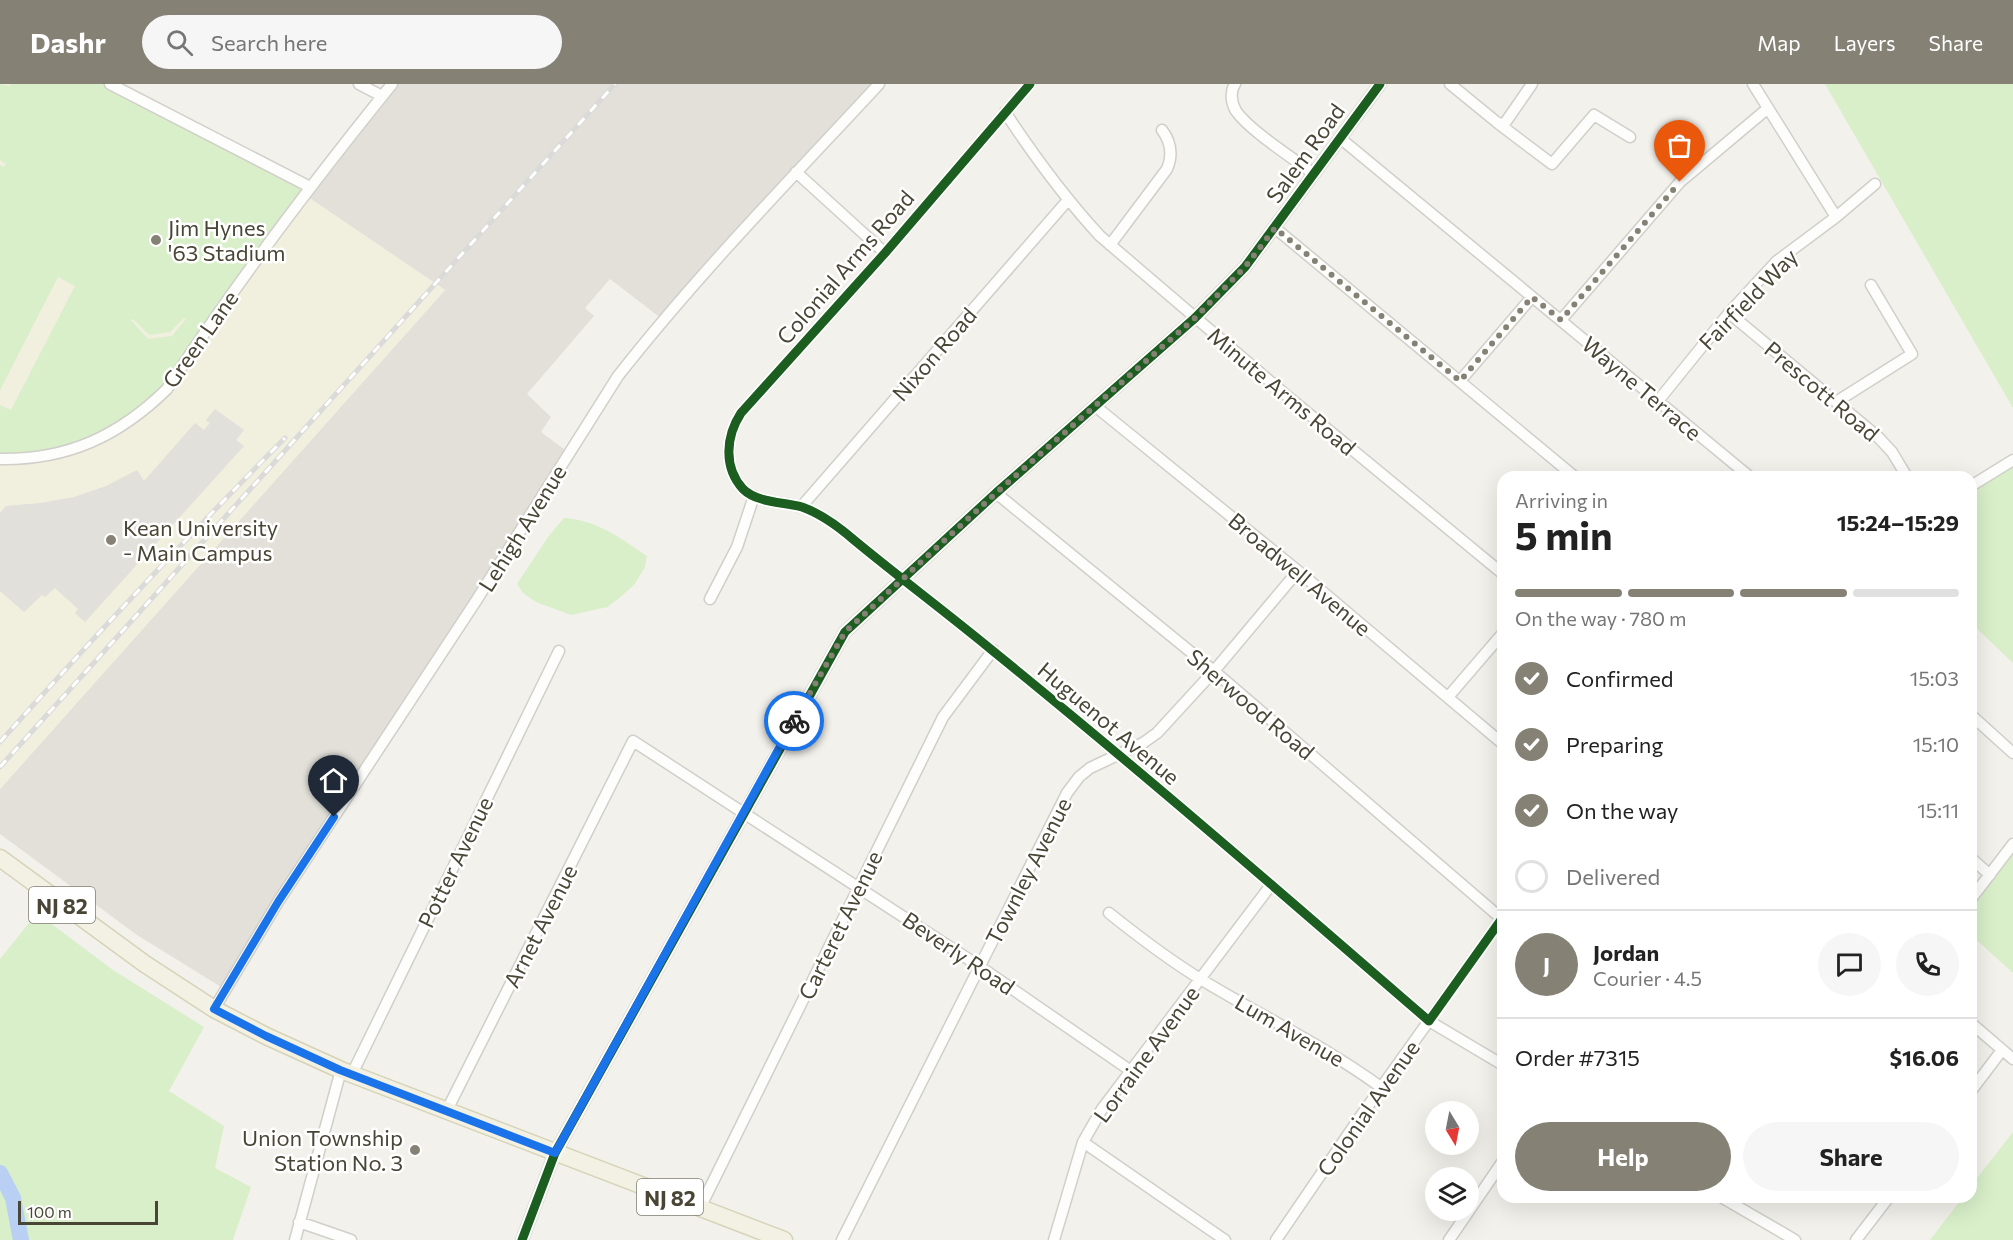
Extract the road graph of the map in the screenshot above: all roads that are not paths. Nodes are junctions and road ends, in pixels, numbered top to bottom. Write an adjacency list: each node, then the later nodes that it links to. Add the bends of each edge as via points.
1 (110, 84): 21 (street)
2 (359, 84): 11 (street)
3 (392, 84): 11 (street, Green Lane)
4 (879, 84): 18 (street, Lehigh Avenue)
5 (1030, 84): 13 (street, Colonial Arms Road)
6 (1235, 84): 19 (street, via 1231,96 1234,109)
7 (1380, 84): 17 (street, Salem Road)
8 (1450, 84): 14 (street)
9 (1532, 84): 14 (street, via 1505,123)
10 (1753, 84): 12 (street)
11 (382, 96): 21 (street, Green Lane)
12 (1767, 109): 23 (street); 31 (street, via 1680,182)
13 (1005, 112): 22 (street, Minute Arms Road); 26 (street, Colonial Arms Road)
14 (1499, 124): 16 (street, via 1552,164 1594,116)
15 (1162, 130): 25 (street, via 1168,137 1172,159)
16 (1630, 137)
17 (1340, 138): 19 (street, Salem Road); 28 (street, Wayne Terrace)
18 (796, 172): 26 (street); 73 (street, Lehigh Avenue, via 618,376 278,902)
19 (1314, 174): 24 (street, Salem Road)
20 (1875, 184): 23 (street, Fairfield Way)
21 (310, 187): 36 (street, Green Lane, via 166,389 146,409 81,447 47,456)
22 (1068, 200): 25 (street, Minute Arms Road); 45 (street, Nixon Road)
23 (1836, 217): 29 (street, Fairfield Way, via 1777,261)
24 (1275, 228): 30 (street, Salem Road, via 1245,267); 32 (street)
25 (1110, 245): 30 (street, Minute Arms Road)
26 (885, 253): 42 (street, Colonial Arms Road, via 735,422 728,457)
27 (1871, 285): 34 (street, via 1912,354)
28 (1532, 297): 31 (street, Wayne Terrace); 32 (street)
29 (1729, 313): 33 (street, Fairfield Way); 34 (street, Prescott Road)
30 (1195, 318): 35 (street, Salem Road); 46 (street, Minute Arms Road)
31 (1561, 320): 33 (street, Wayne Terrace)
32 (1460, 381): 38 (street)
33 (1658, 400): 39 (street, Wayne Terrace)
34 (1836, 402): 40 (street, Prescott Road, via 1885,444)
35 (1095, 406): 43 (street, Salem Road); 47 (street, Broadwell Avenue)
36 (0, 459)
37 (2013, 460): 41 (street)
38 (1568, 471)
39 (1743, 471)
40 (1903, 471)
41 (1977, 482)
42 (743, 489): 44 (street, Huguenot Avenue)
43 (996, 493): 48 (street, Salem Road); 53 (street, Sherwood Road)
44 (754, 496): 45 (street, Huguenot Avenue); 49 (street, via 737,547)
45 (801, 507): 48 (street, Huguenot Avenue, via 839,527)
46 (1497, 569)
47 (1298, 571): 53 (street, Townley Avenue); 54 (street, Broadwell Avenue)
48 (902, 580): 51 (street, Huguenot Avenue); 60 (street, Salem Road, via 845,632)
49 (710, 598)
50 (1497, 640): 54 (street)
51 (993, 650): 59 (street, Huguenot Avenue); 66 (street, Carteret Avenue, via 943,717)
52 (559, 651): 80 (street, Potter Avenue)
53 (1214, 671): 59 (street, Townley Avenue, via 1157,733); 69 (street, Sherwood Road)
54 (1448, 697): 56 (street, Broadwell Avenue)
55 (1977, 720): 58 (street)
56 (1497, 739)
57 (633, 741): 60 (street, Beverly Road); 83 (street, Arnet Avenue)
58 (2013, 753)
59 (1117, 755): 65 (street, Huguenot Avenue); 71 (street, Townley Avenue, via 1090,768 1067,793)
60 (744, 812): 66 (street, Beverly Road); 85 (street, Salem Road)
61 (2013, 844): 64 (street)
62 (0, 858): 73 (main road, NJ 82, via 129,954)
63 (1977, 864): 64 (street)
64 (1989, 875): 67 (street)
65 (1271, 885): 72 (street, Lorraine Avenue); 74 (street, Huguenot Avenue)
66 (859, 887): 71 (street, Beverly Road); 89 (street, Carteret Avenue)
67 (1977, 891)
68 (1109, 914): 72 (street, Lum Avenue)
69 (1497, 914)
70 (1497, 925): 74 (street, Colonial Avenue)
71 (980, 966): 79 (street, Beverly Road); 96 (street, Townley Avenue)
72 (1201, 980): 79 (street, Lorraine Avenue); 82 (street, Lum Avenue, via 1353,1066)
73 (214, 1009): 80 (main road, NJ 82)
74 (1429, 1021): 78 (street, Huguenot Avenue); 82 (street, Colonial Avenue)
75 (1977, 1028): 76 (street)
76 (2002, 1050): 77 (street); 81 (street)
77 (2013, 1059)
78 (1497, 1061)
79 (1131, 1071): 84 (street, Lorraine Avenue, via 1101,1109)
80 (346, 1072): 83 (main road, NJ 82); 90 (street, Potter Avenue)
81 (1977, 1083)
82 (1382, 1088): 99 (street, Colonial Avenue)
83 (446, 1112): 85 (main road, NJ 82)
84 (1083, 1142): 97 (street, Lorraine Avenue); 98 (street)
85 (555, 1153): 89 (main road, NJ 82); 94 (street, Salem Road)
86 (1497, 1170): 100 (street)
87 (1742, 1203): 101 (street)
88 (1884, 1203): 102 (street)
89 (700, 1208): 91 (main road, NJ 82)
90 (299, 1222): 92 (street, Potter Avenue); 93 (street)
91 (764, 1236): 95 (main road, NJ 82)
92 (295, 1240)
93 (351, 1240)
94 (522, 1240)
95 (784, 1240)
96 (842, 1240)
97 (1054, 1240)
98 (1225, 1240)
99 (1276, 1240)
100 (1449, 1240)
101 (1795, 1240)
102 (1856, 1240)

